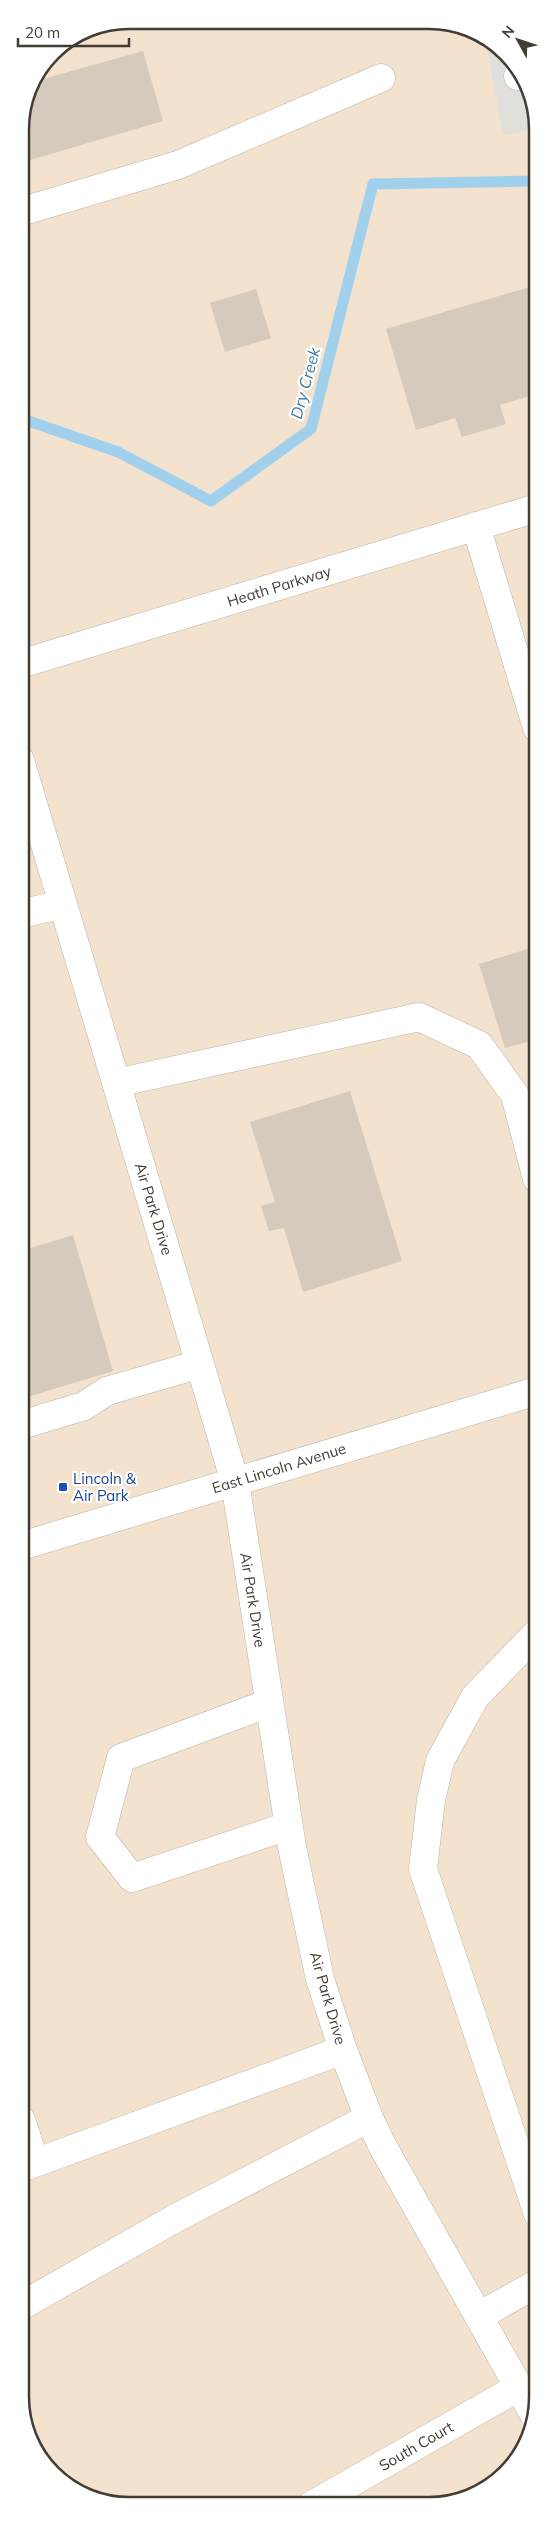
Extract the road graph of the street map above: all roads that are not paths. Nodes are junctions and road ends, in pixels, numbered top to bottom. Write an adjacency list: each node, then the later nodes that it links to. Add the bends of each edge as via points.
1 (381, 78): 2 (street, via 178,165)
2 (29, 209)
3 (529, 510): 4 (street, Heath Parkway)
4 (476, 526): 5 (street, Heath Parkway); 6 (street)
5 (29, 661)
6 (529, 702)
7 (29, 789): 8 (street, Air Park Drive)
8 (63, 904): 9 (street); 10 (street, Air Park Drive)
9 (29, 912)
10 (116, 1083): 11 (street, via 419,1017 479,1045 515,1095); 12 (street, Air Park Drive)
11 (529, 1148)
12 (200, 1364): 14 (street, via 107,1391 84,1406); 15 (street, Air Park Drive)
13 (529, 1394): 15 (street, East Lincoln Avenue)
14 (29, 1422)
15 (235, 1482): 16 (street, East Lincoln Avenue); 18 (street, Air Park Drive)
16 (29, 1544)
17 (529, 1641): 23 (street, via 475,1697 440,1761 431,1800 423,1869)
18 (269, 1703): 19 (street, Air Park Drive); 19 (street, via 121,1758 100,1837 132,1878)
19 (288, 1826): 20 (street, Air Park Drive, via 320,1979)
20 (343, 2050): 21 (street, Air Park Drive); 22 (street)
21 (369, 2118): 25 (street, via 176,2218); 26 (street, Air Park Drive, via 382,2147)
22 (29, 2165)
23 (529, 2187)
24 (529, 2288): 26 (street)
25 (29, 2301)
26 (479, 2316): 27 (street, Air Park Drive)
27 (519, 2387): 28 (street, Air Park Drive); 29 (street, South Court)
28 (529, 2405)
29 (326, 2497)

